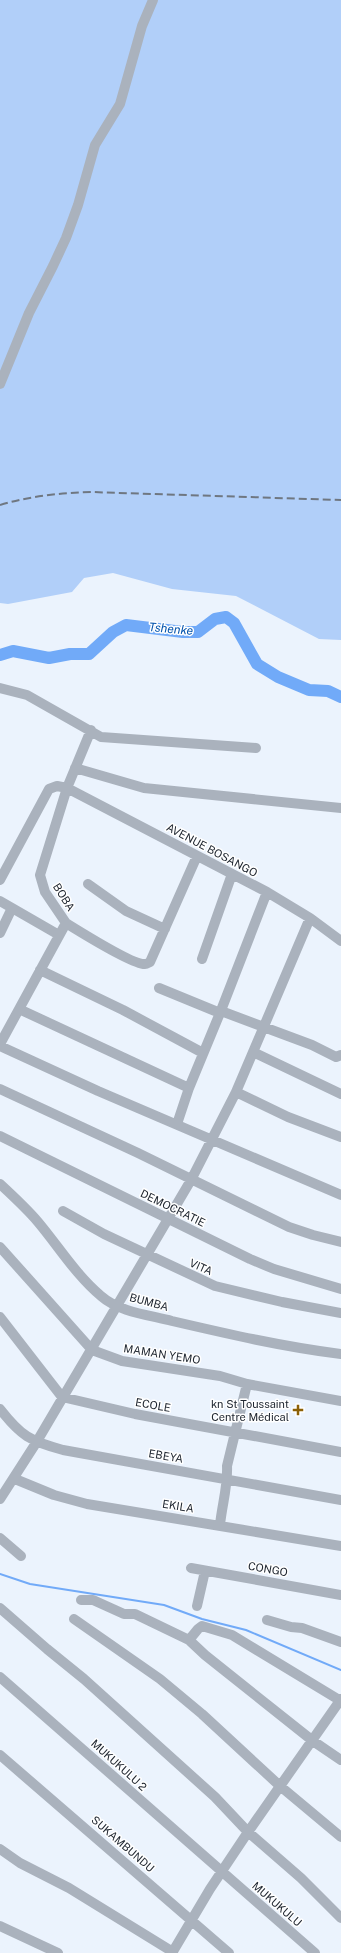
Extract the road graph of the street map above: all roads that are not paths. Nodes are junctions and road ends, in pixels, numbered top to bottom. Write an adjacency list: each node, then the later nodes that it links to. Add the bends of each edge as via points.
1 (153, 0): 2 (street, via 142,26 120,104 95,145 66,238 29,313)
2 (0, 384)
3 (0, 688): 4 (street, via 27,695)
4 (91, 730): 5 (street, via 101,737); 6 (street, BOBA)
5 (256, 748)
6 (76, 768): 7 (street, BOBA); 8 (street, via 144,788)
7 (67, 788): 9 (street, AVENUE BOSANGO); 11 (street, via 57,786 49,789); 17 (street, BOBA, via 40,875 45,892)
8 (341, 808)
9 (197, 856): 10 (street, AVENUE BOSANGO); 18 (street)
10 (232, 874): 13 (street, AVENUE BOSANGO); 22 (street)
11 (0, 880)
12 (88, 884): 18 (street, via 126,912)
13 (266, 892): 16 (street, AVENUE BOSANGO); 26 (street)
14 (0, 901): 15 (street)
15 (12, 908): 19 (street); 20 (street)
16 (310, 918): 21 (street, AVENUE BOSANGO); 27 (street)
17 (66, 923): 18 (street, via 142,964 150,962); 20 (street, BOBA)
18 (165, 929)
19 (0, 932)
20 (59, 935): 23 (street, BOBA)
21 (341, 941)
22 (202, 959)
23 (40, 970): 25 (street, BOBA); 30 (street, via 123,1010)
24 (159, 988): 26 (street)
25 (19, 1010): 28 (street, BOBA); 32 (street)
26 (221, 1012): 27 (street); 30 (street)
27 (264, 1027): 29 (street); 31 (street, via 336,1057)
28 (0, 1045): 36 (street)
29 (254, 1052): 34 (street); 35 (street)
30 (203, 1053): 32 (street)
31 (341, 1055)
32 (189, 1088): 36 (street)
33 (0, 1089): 40 (street)
34 (236, 1092): 38 (street, via 288,1117); 39 (street)
35 (341, 1094)
36 (177, 1124): 39 (street)
37 (0, 1136): 44 (street, DEMOCRATIE)
38 (341, 1137)
39 (212, 1140): 40 (street); 42 (street)
40 (191, 1180): 44 (street); 45 (street, via 289,1227)
41 (0, 1184): 49 (street, BUMBA, via 38,1222 93,1289)
42 (341, 1195)
43 (63, 1211): 47 (street, VITA)
44 (168, 1220): 47 (street); 48 (street, DEMOCRATIE, via 274,1269)
45 (341, 1242)
46 (0, 1247): 52 (street, MAMAN YEMO)
47 (147, 1255): 49 (street); 50 (street, VITA, via 221,1288)
48 (341, 1290)
49 (116, 1305): 52 (street); 53 (street, BUMBA, via 142,1314 230,1334)
50 (341, 1313)
51 (0, 1317): 55 (street)
52 (92, 1350): 54 (street, MAMAN YEMO, via 122,1361 220,1376); 55 (street)
53 (341, 1354)
54 (247, 1384): 56 (street, MAMAN YEMO); 58 (street)
55 (62, 1397): 58 (street, ECOLE, via 135,1414); 59 (street)
56 (341, 1401)
57 (0, 1409): 59 (street, EBEYA, via 19,1430)
58 (235, 1432): 60 (street, ECOLE); 62 (street, via 227,1466)
59 (36, 1443): 61 (street); 62 (street, EBEYA)
60 (341, 1452)
61 (15, 1479): 63 (street); 66 (street, EKILA, via 54,1496 81,1503)
62 (227, 1480): 65 (street, EBEYA); 66 (street)
63 (4, 1484): 64 (street)
64 (0, 1499)
65 (341, 1500)
66 (220, 1525): 68 (street, EKILA)
67 (0, 1538): 69 (street)
68 (341, 1546)
69 (21, 1556)
70 (191, 1568): 71 (street, CONGO)
71 (205, 1570): 72 (street, CONGO); 74 (street)
72 (341, 1595)
73 (81, 1600): 78 (street, via 93,1600 124,1614 135,1614)
74 (197, 1606)
75 (0, 1608): 86 (street, via 84,1679 203,1787)
76 (74, 1619): 85 (street, via 160,1679)
77 (267, 1620): 79 (street, via 302,1628)
78 (189, 1640): 81 (street, via 202,1626 232,1635); 82 (street)
79 (341, 1642)
80 (0, 1677): 89 (street, MUKUKULU 2)
81 (341, 1700): 82 (street)
82 (312, 1741): 84 (street); 85 (street)
83 (0, 1755): 91 (street, SUKAMBUNDU)
84 (341, 1760)
85 (280, 1786): 86 (street); 87 (street)
86 (248, 1832): 89 (street); 90 (street, via 301,1878)
87 (341, 1837)
88 (0, 1849): 94 (street, via 20,1863 69,1888)
89 (223, 1872): 91 (street); 96 (street, MUKUKULU)
90 (341, 1918)
91 (191, 1921): 94 (street); 95 (street, SUKAMBUNDU)
92 (0, 1926): 93 (street)
93 (58, 1953)
94 (173, 1953)
95 (228, 1953)
96 (315, 1953)

